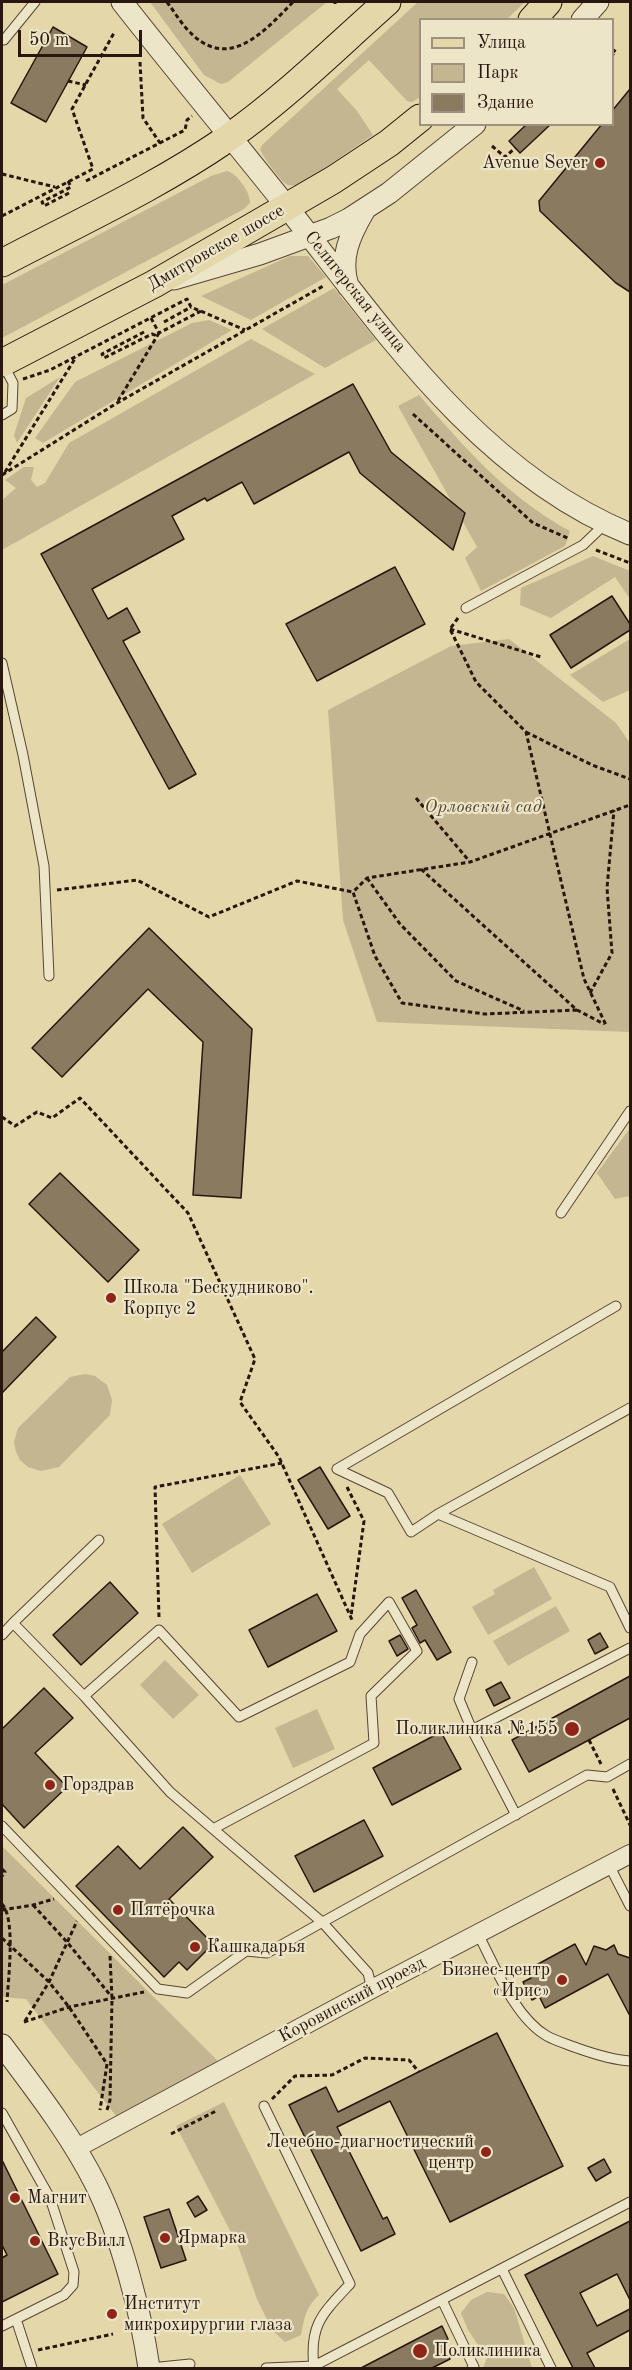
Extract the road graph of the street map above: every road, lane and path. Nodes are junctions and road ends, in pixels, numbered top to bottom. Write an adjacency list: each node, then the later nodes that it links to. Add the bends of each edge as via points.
1 (35, 2): 11 (lane)
2 (123, 2): 18 (street, Селигерская улица)
3 (167, 2): 4 (path, via 200,42 214,49 229,50 245,43)
4 (293, 2)
5 (387, 2): 18 (main road, via 276,101)
6 (548, 2): 8 (main road)
7 (598, 2): 9 (street)
8 (534, 18)
9 (584, 18)
10 (115, 31): 14 (path)
11 (4, 40)
12 (140, 62): 19 (path, via 143,118)
13 (68, 81): 14 (path)
14 (86, 85): 23 (path, via 72,109 93,169)
15 (419, 119): 29 (main road, Дмитровское шоссе, via 333,180)
16 (187, 120): 19 (path, via 184,130)
17 (473, 126): 30 (street)
18 (229, 137): 29 (street, Селигерская улица); 33 (main road, via 136,193)
19 (160, 143): 24 (path)
20 (492, 146): 21 (path, via 505,157)
21 (514, 148)
22 (2, 174): 27 (path)
23 (74, 178): 25 (path); 26 (path)
24 (86, 181)
25 (68, 182): 27 (path); 28 (path, via 71,187 42,202 44,206)
26 (78, 185)
27 (56, 188): 31 (path)
28 (69, 193)
29 (286, 206): 32 (street, Селигерская улица); 35 (main road, Дмитровское шоссе)
30 (365, 209): 32 (street); 34 (street, via 346,250)
31 (2, 216)
32 (309, 236): 34 (street, Селигерская улица); 35 (street)
33 (2, 263)
34 (340, 284): 40 (path); 49 (street, Селигерская улица, via 482,438 541,486)
35 (153, 285): 44 (main road, Дмитровское шоссе)
36 (191, 307): 37 (path); 38 (path, via 187,299); 39 (path)
37 (201, 312): 40 (path); 42 (path)
38 (151, 318): 42 (path); 43 (path)
39 (164, 322)
40 (245, 330): 45 (path)
41 (144, 332): 42 (path, via 102,354 104,358 152,333)
42 (158, 335): 45 (path)
43 (76, 356): 44 (path, via 50,370); 48 (path)
44 (6, 369): 47 (lane, via 12,409)
45 (117, 404): 48 (path)
46 (413, 414): 51 (path, via 533,523)
47 (2, 415)
48 (3, 474)
49 (605, 524): 50 (street, Селигерская улица); 51 (lane)
50 (630, 534)
51 (583, 545): 52 (path); 53 (lane)
52 (630, 563)
53 (466, 608): 54 (path)
54 (450, 629): 55 (path); 57 (path, via 476,682)
55 (541, 657)
56 (2, 663): 66 (lane, via 43,858)
57 (526, 732): 58 (path); 62 (path)
58 (630, 779)
59 (416, 798): 63 (path)
60 (630, 805): 61 (path)
61 (614, 810): 62 (path); 69 (path, via 607,888 612,952)
62 (550, 835): 63 (path); 69 (path)
63 (470, 862): 64 (path)
64 (421, 869): 65 (path); 70 (path)
65 (367, 878): 67 (path); 71 (path, via 400,924 456,981)
66 (46, 892): 67 (path, via 137,880 209,917 297,881); 68 (lane)
67 (353, 892): 71 (path, via 375,956 402,1003 485,1014)
68 (49, 976)
69 (590, 993): 70 (path, via 606,1025)
70 (578, 1010): 71 (path)
71 (525, 1012)
72 (630, 1111): 74 (lane)
73 (2, 1117): 77 (path, via 15,1126 37,1112 52,1118 80,1098 188,1213 255,1359 240,1402)
74 (561, 1213)
75 (616, 1306): 78 (lane)
76 (630, 1408): 79 (lane)
77 (282, 1463): 81 (path); 84 (path, via 155,1487)
78 (337, 1469): 79 (lane, via 388,1493 411,1532); 81 (path, via 364,1521)
79 (438, 1515): 83 (lane, via 610,1587)
80 (99, 1540): 82 (lane)
81 (350, 1618): 85 (path)
82 (13, 1623): 86 (lane); 89 (lane)
83 (630, 1628)
84 (159, 1630): 85 (lane, via 238,1717 350,1662); 89 (lane)
85 (360, 1634): 94 (lane, via 389,1602 417,1651 371,1696 374,1743)
86 (2, 1635)
87 (630, 1648): 90 (lane)
88 (472, 1662): 90 (lane, via 459,1699)
89 (84, 1695): 94 (lane, via 170,1792)
90 (472, 1730): 92 (lane)
91 (630, 1764): 92 (lane, via 607,1777 587,1775)
92 (516, 1815): 106 (lane)
93 (2, 1827): 99 (lane)
94 (213, 1829): 106 (lane)
95 (630, 1854): 96 (street, Коровинский проезд)
96 (609, 1865): 102 (lane); 107 (street, Коровинский проезд)
97 (2, 1869): 98 (path)
98 (2, 1875)
99 (68, 1895): 101 (path); 105 (lane)
100 (2, 1904): 104 (path)
101 (33, 1905): 104 (path); 110 (path)
102 (630, 1906)
103 (2, 1910): 104 (path)
104 (7, 1910): 111 (path)
105 (81, 1910): 109 (lane); 110 (path)
106 (322, 1923): 113 (lane, via 267,1953 246,1951 187,1993); 114 (lane, via 368,1973)
107 (478, 1934): 114 (street, Коровинский проезд); 119 (lane, via 523,2015 546,2035 585,2051)
108 (2, 1938): 111 (path)
109 (109, 1939): 113 (lane); 115 (path)
110 (68, 1942): 112 (path); 115 (path)
111 (9, 1946): 112 (path); 116 (path)
112 (49, 1982): 117 (path); 117 (path, via 24,2022)
113 (158, 1989): 115 (path)
114 (372, 1989): 127 (street, Коровинский проезд)
115 (112, 1998): 117 (path); 123 (path)
116 (7, 2002)
117 (69, 2007): 122 (path, via 107,2064)
118 (2, 2045): 127 (street)
119 (630, 2061)
120 (419, 2072): 121 (path, via 409,2060 365,2058 332,2075 295,2076)
121 (264, 2106): 136 (lane, via 350,2284 323,2313 312,2340)
122 (100, 2110)
123 (107, 2110)
124 (216, 2111): 126 (path)
125 (2, 2113): 131 (lane, via 50,2198 74,2272 73,2285 64,2295)
126 (171, 2134)
127 (75, 2149): 138 (street, via 96,2184 116,2234)
128 (630, 2202): 129 (lane)
129 (502, 2269): 130 (lane); 141 (lane)
130 (442, 2300): 136 (lane); 140 (lane)
131 (16, 2319): 132 (lane); 134 (lane)
132 (2, 2326)
133 (113, 2334): 134 (path)
134 (28, 2352): 137 (lane)
135 (190, 2364): 138 (lane)
136 (314, 2367): 139 (lane)
137 (32, 2368)
138 (149, 2368)
139 (266, 2368)
140 (472, 2368)
141 (550, 2368)

